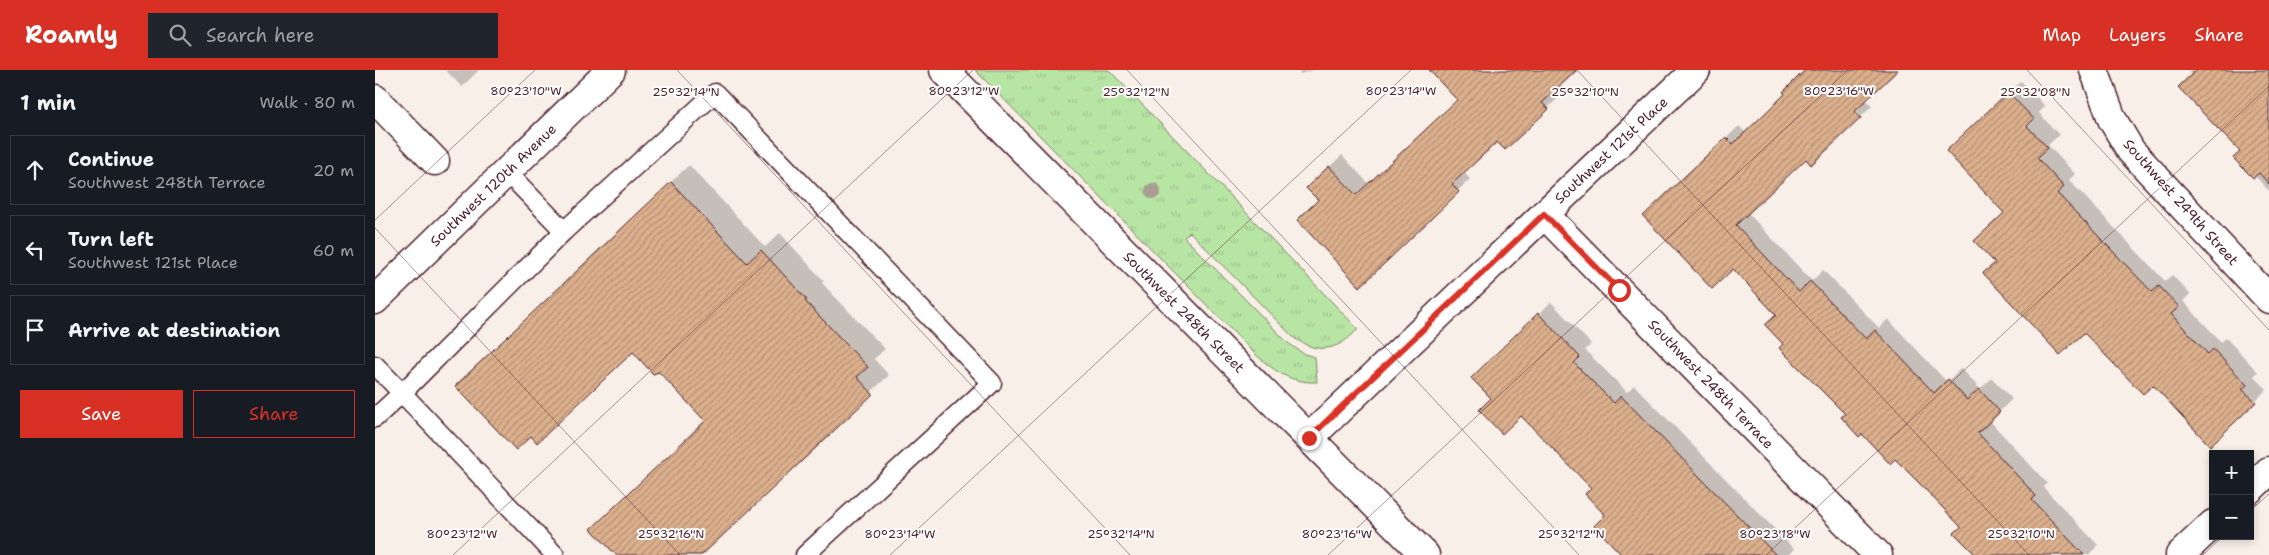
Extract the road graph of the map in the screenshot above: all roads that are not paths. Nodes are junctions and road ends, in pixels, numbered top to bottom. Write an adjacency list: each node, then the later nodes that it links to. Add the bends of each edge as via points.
1 (611, 70): 7 (street, Southwest 120th Avenue)
2 (944, 70): 15 (street, Southwest 248th Street)
3 (1696, 70): 8 (street, Southwest 121st Place)
4 (2094, 70): 10 (street, Southwest 249th Street, via 2112,119 2131,151)
5 (375, 99): 6 (street)
6 (435, 161)
7 (507, 172): 9 (lane); 11 (street, Southwest 120th Avenue)
8 (1544, 214): 15 (street, Southwest 121st Place); 22 (street, Southwest 248th Terrace)
9 (564, 231): 13 (lane); 20 (lane, via 715,93 992,383)
10 (2269, 299)
11 (375, 300)
12 (375, 365): 13 (lane)
13 (401, 393): 14 (lane); 19 (lane)
14 (375, 418)
15 (1309, 438): 21 (street, Southwest 248th Street)
16 (2269, 471): 17 (street)
17 (2254, 485)
18 (2209, 528): 23 (street)
19 (555, 555)
20 (805, 555)
21 (1425, 555)
22 (1878, 555)
23 (2180, 555)

